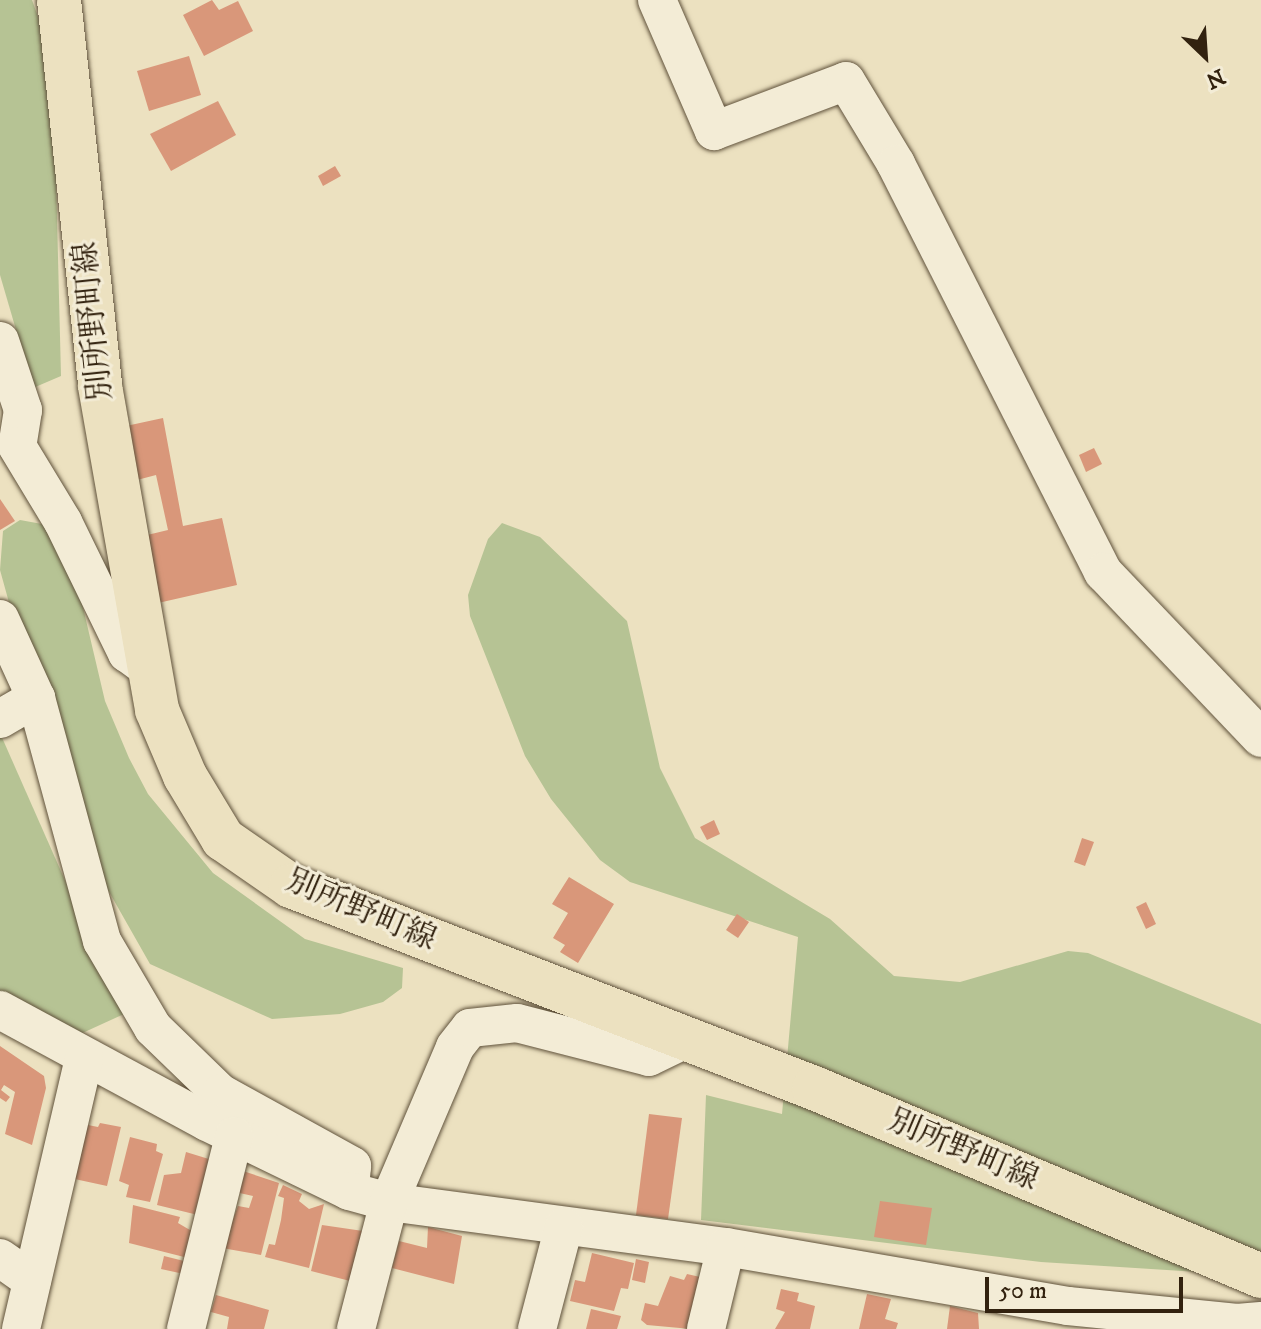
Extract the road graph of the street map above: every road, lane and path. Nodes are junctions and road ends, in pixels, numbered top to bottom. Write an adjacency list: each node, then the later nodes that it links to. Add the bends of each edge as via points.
1 (59, 0): 5 (main road, 別所野町線, via 100,386)
2 (657, 0): 8 (street, via 714,131 846,81 896,164 1103,572)
3 (0, 341): 5 (street, via 23,410 17,446 63,522 127,653)
4 (0, 619): 6 (street)
5 (149, 669): 10 (main road, 別所野町線, via 157,710 185,776 223,839 291,886)
6 (36, 698): 7 (street); 13 (street, via 102,941 153,1028 220,1093 352,1166)
7 (0, 719)
8 (1261, 738)
9 (0, 1010): 11 (street)
10 (684, 1040): 14 (street, via 649,1057 517,1023 470,1028 455,1047); 18 (main road, 別所野町線)
11 (84, 1058): 12 (street); 19 (street)
12 (234, 1136): 13 (street); 23 (street)
13 (349, 1191): 14 (street)
14 (389, 1202): 15 (street); 24 (street)
15 (564, 1226): 16 (street); 25 (street)
16 (726, 1247): 20 (street); 26 (street)
17 (0, 1258): 19 (street)
18 (1261, 1276)
19 (32, 1280): 22 (street)
20 (1016, 1314): 21 (street)
21 (1261, 1321)
22 (21, 1329)
23 (186, 1329)
24 (356, 1329)
25 (537, 1329)
26 (706, 1329)

